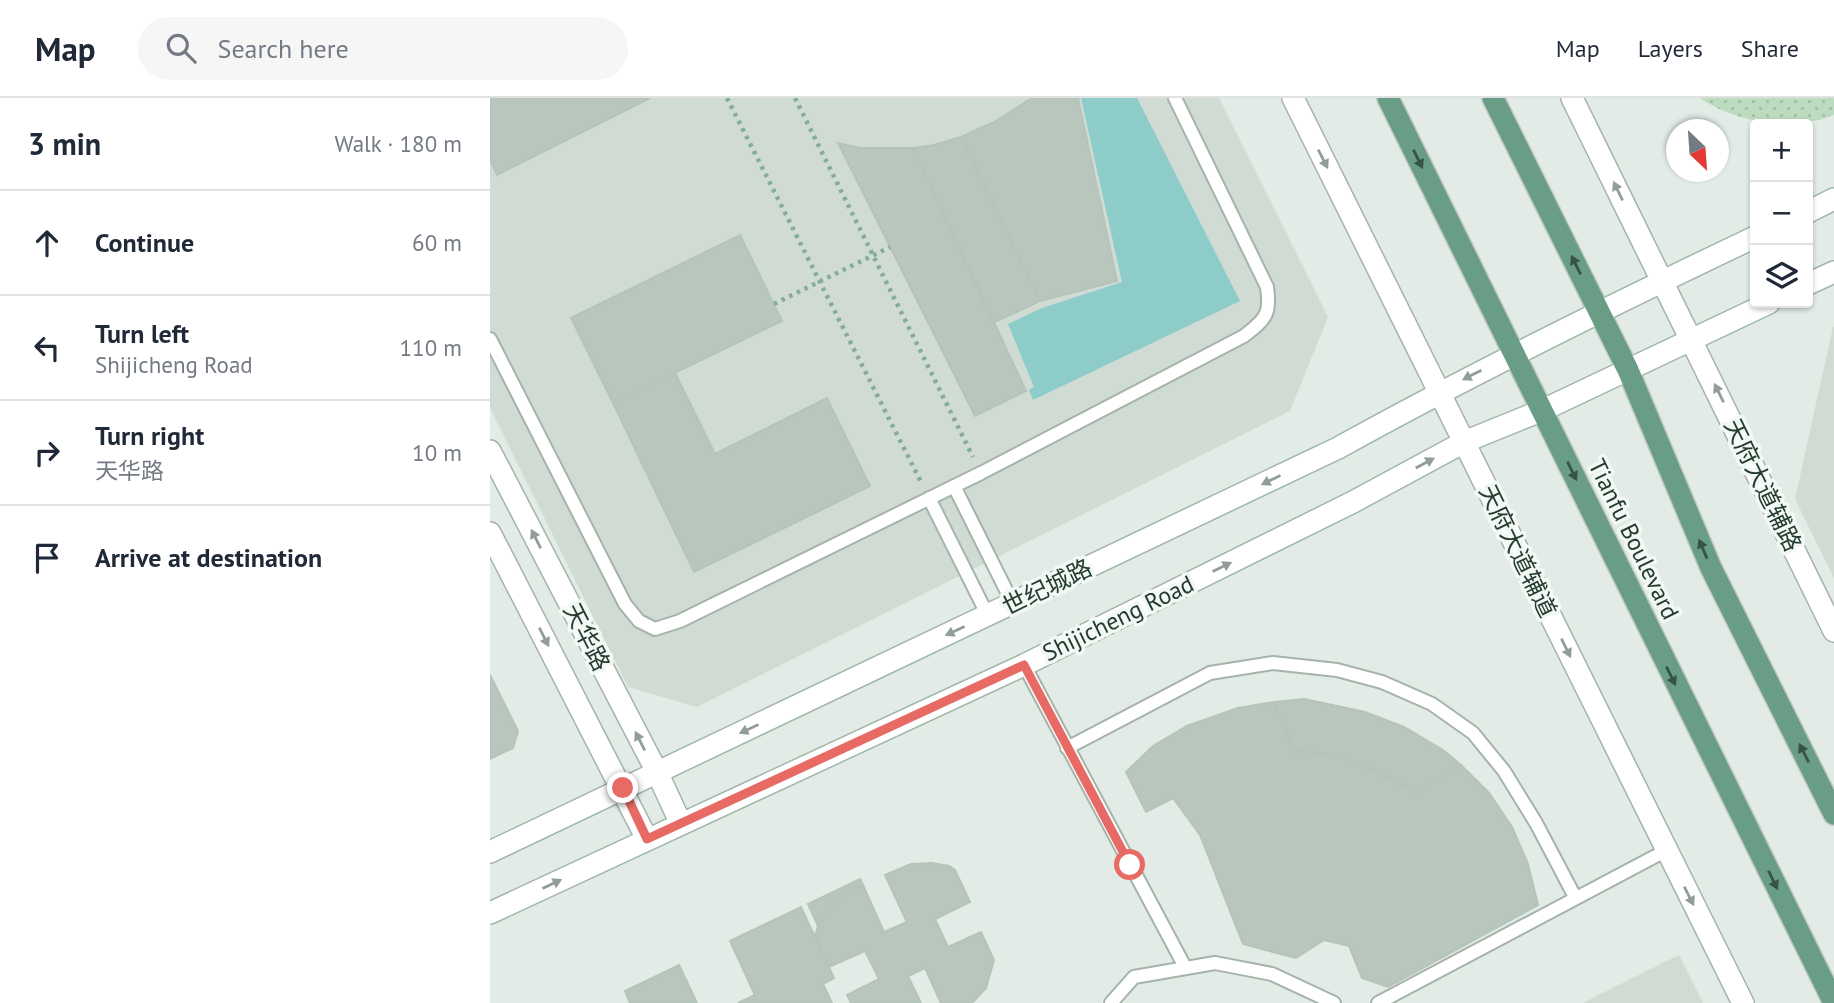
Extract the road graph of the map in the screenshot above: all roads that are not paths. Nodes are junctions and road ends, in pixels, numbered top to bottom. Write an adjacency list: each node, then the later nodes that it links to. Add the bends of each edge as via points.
1 (1175, 98): 22 (lane, via 1267,287 1270,307 1260,324 1244,336)
2 (1293, 98): 18 (main road, 天府大道辅道, one-way to 18)
3 (1388, 98): 16 (main road, Tianfu Boulevard, one-way to 16)
4 (1493, 98): 13 (main road, one-way to 4)
5 (1572, 98): 10 (main road, one-way to 5)
6 (1834, 199): 7 (main road)
7 (1813, 210)
8 (1750, 239): 10 (main road, 世纪城路)
9 (1834, 272): 11 (main road)
10 (1662, 281): 13 (main road, 世纪城路); 15 (main road)
11 (1813, 282)
12 (1758, 308): 15 (main road, Shijicheng Road)
13 (1599, 311): 16 (main road, 世纪城路); 17 (main road)
14 (490, 339): 23 (lane, via 625,604 639,621 655,629 680,621)
15 (1692, 339): 17 (main road, Shijicheng Road); 27 (main road, 天府大道辅路, one-way to 15)
16 (1515, 354): 18 (main road, 世纪城路, one-way to 18); 19 (main road, Tianfu Boulevard)
17 (1628, 370): 19 (main road, Shijicheng Road); 32 (main road, one-way to 17, via 1712,568)
18 (1440, 392): 20 (main road, 天府大道辅道); 25 (main road, 世纪城路, one-way to 25, via 1338,448)
19 (1543, 410): 20 (main road, Shijicheng Road); 44 (main road, Tianfu Boulevard, one-way to 44)
20 (1464, 442): 28 (main road, Shijicheng Road, one-way to 20); 35 (main road, 天府大道辅道, one-way to 35)
21 (490, 451): 30 (main road, 天华路, one-way to 21)
22 (954, 486): 23 (lane); 25 (lane)
23 (929, 498): 26 (lane)
24 (490, 533): 31 (main road, 天华路, one-way to 31)
25 (1013, 604): 26 (main road, 世纪城路)
26 (988, 615): 30 (main road, 世纪城路, one-way to 30)
27 (1834, 631)
28 (1024, 665): 29 (lane); 33 (main road, Shijicheng Road)
29 (1067, 748): 37 (lane, via 1210,673 1273,663 1337,670 1382,682 1432,704 1473,733 1504,771); 39 (lane)
30 (656, 772): 31 (main road, 世纪城路); 33 (main road, 天华路)
31 (623, 788): 34 (main road, 天华路); 36 (main road, 世纪城路)
32 (1834, 814)
33 (681, 824): 34 (main road, Shijicheng Road)
34 (647, 839): 38 (main road, Shijicheng Road, one-way to 34)
35 (1667, 850): 37 (lane); 43 (main road, 天府大道辅道, one-way to 43)
36 (490, 852)
37 (1575, 897): 42 (lane)
38 (490, 913)
39 (1185, 967): 40 (lane, via 1134,977); 41 (lane, via 1215,963 1272,974)
40 (1111, 1003)
41 (1334, 1003)
42 (1378, 1003)
43 (1743, 1003)
44 (1834, 1003)

